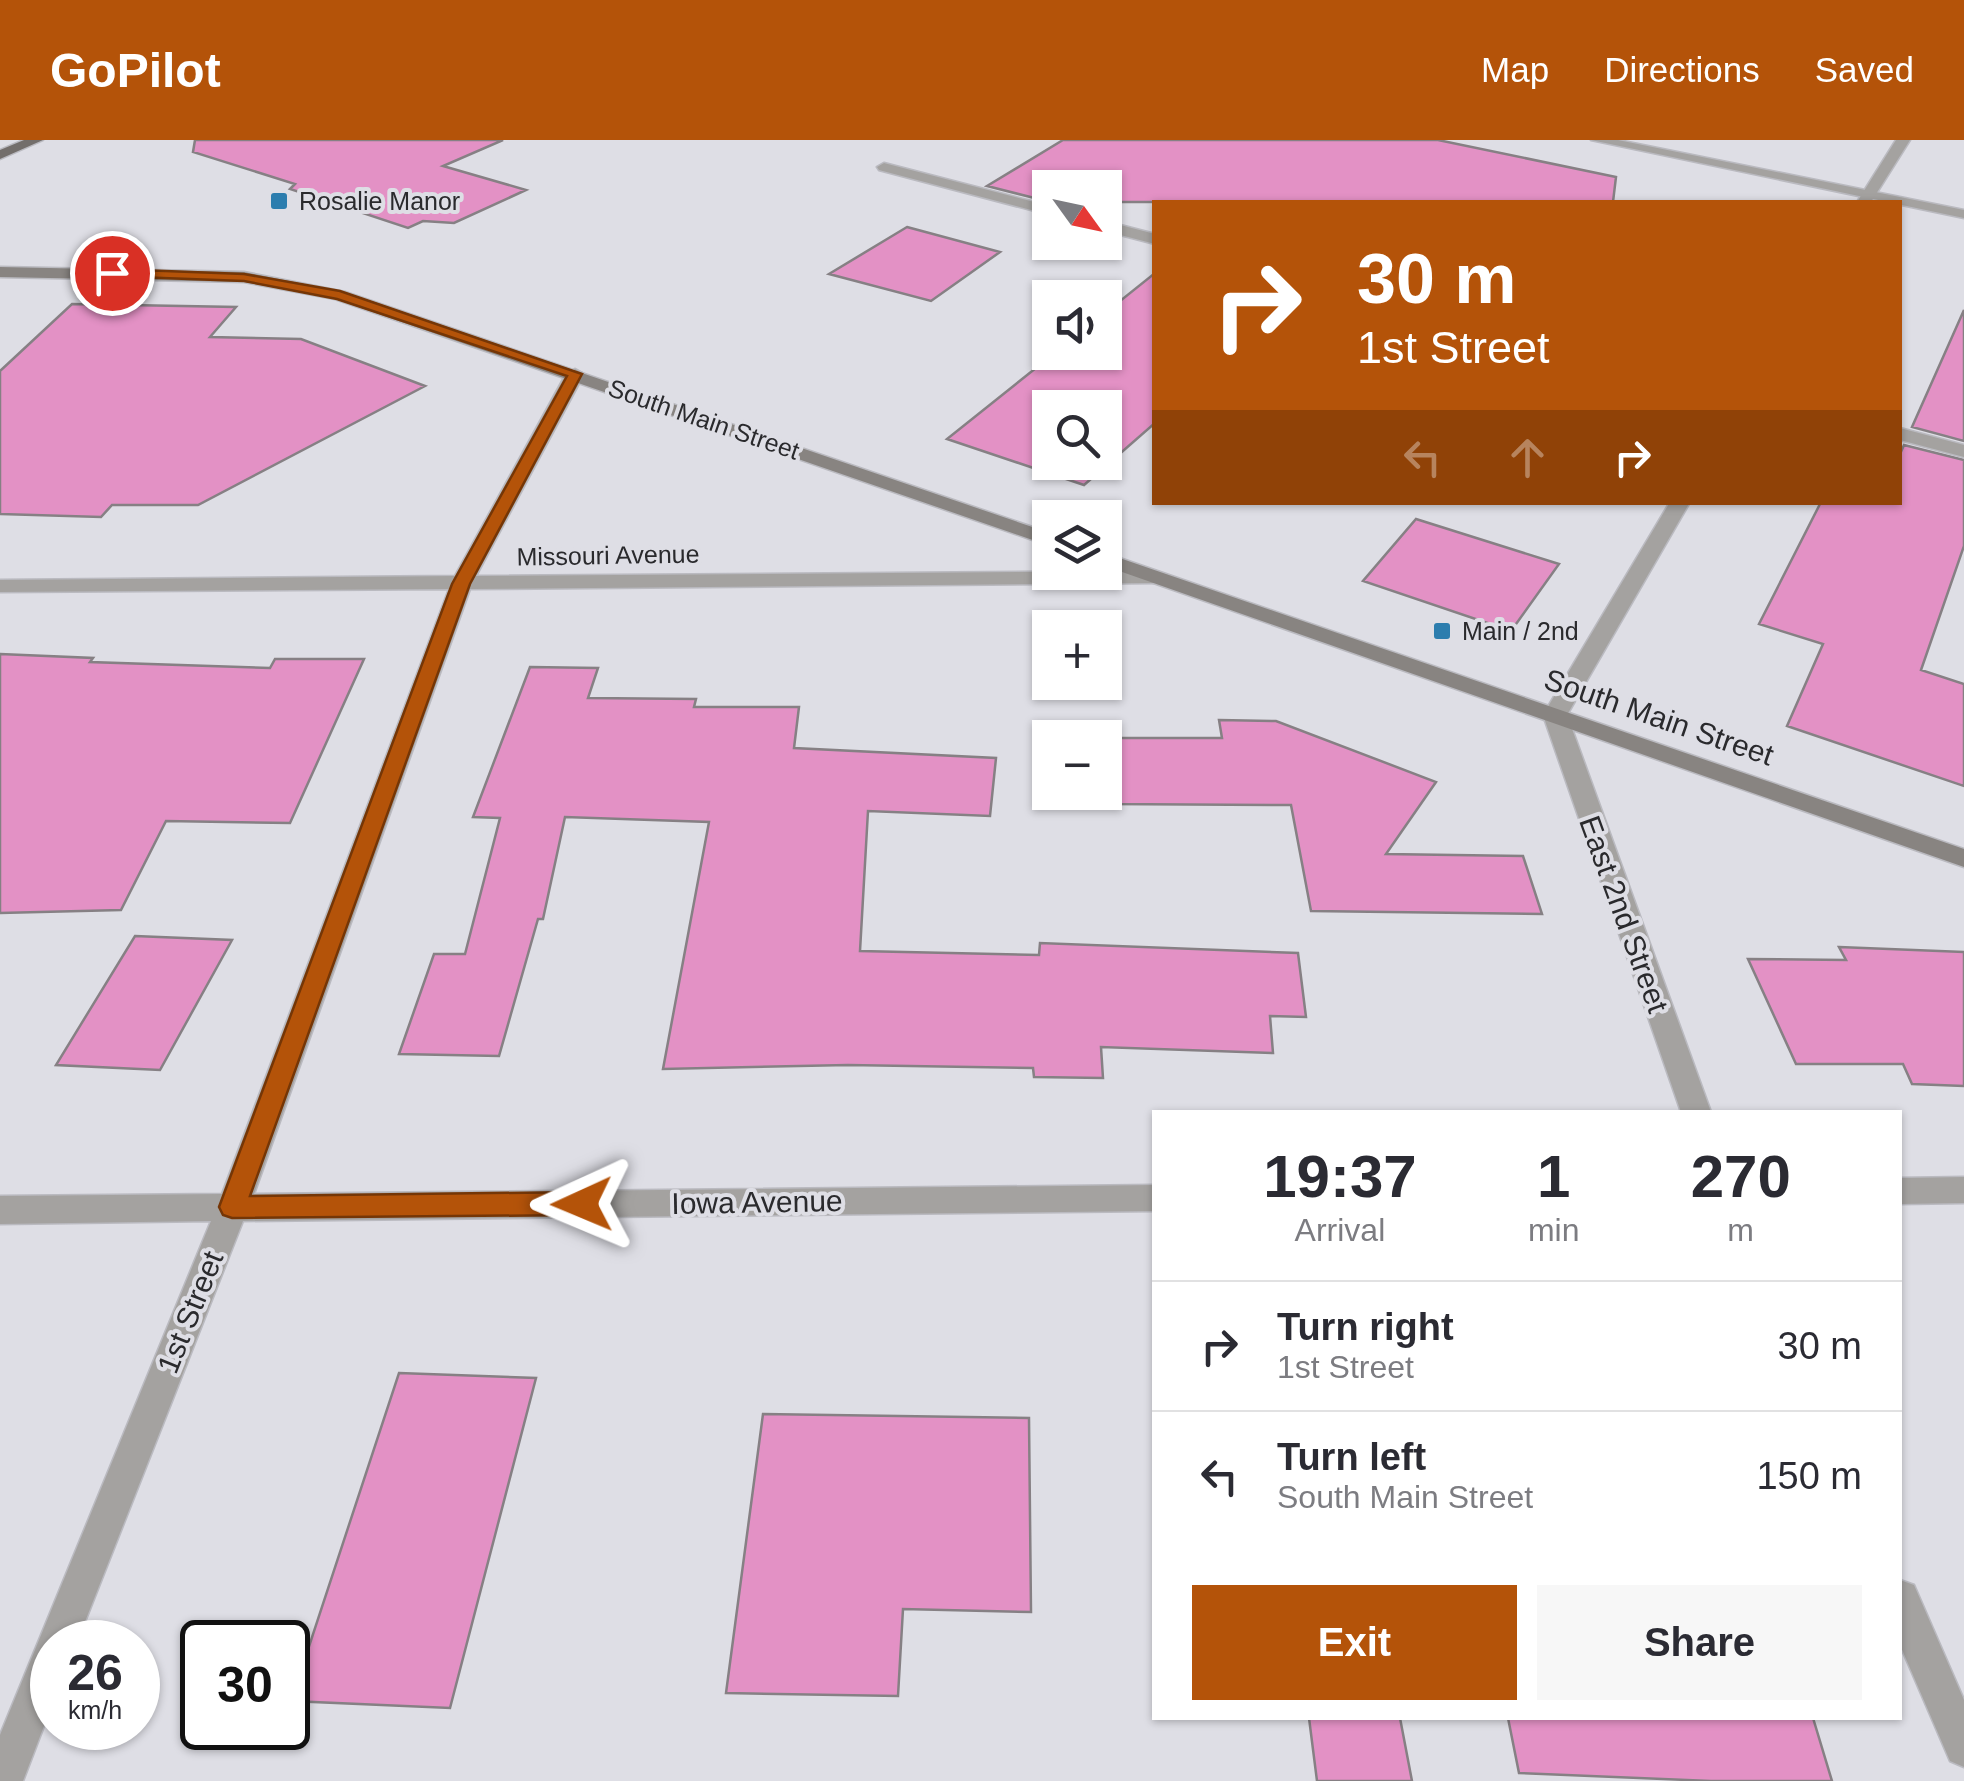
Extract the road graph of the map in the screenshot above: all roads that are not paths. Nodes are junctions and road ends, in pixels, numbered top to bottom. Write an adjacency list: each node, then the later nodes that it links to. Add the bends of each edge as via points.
1 (36, 140): 4 (main road)
2 (1598, 140): 6 (street)
3 (1903, 140): 6 (street)
4 (0, 156)
5 (884, 168): 8 (street)
6 (1866, 199)
7 (1902, 205): 9 (street)
8 (1032, 206)
9 (1964, 214)
10 (1122, 230): 11 (street)
11 (1152, 238)
12 (0, 272): 13 (main road, South Main Street, via 244,278 340,295)
13 (575, 374): 17 (main road, South Main Street); 20 (street, 1st Street)
14 (1902, 435): 15 (street)
15 (1964, 451)
16 (1678, 505): 22 (street)
17 (1032, 534)
18 (1122, 565): 19 (main road, South Main Street)
19 (1156, 577): 20 (street, Missouri Avenue); 22 (main road, South Main Street)
20 (461, 584): 21 (street, Missouri Avenue); 28 (street, 1st Street)
21 (0, 586)
22 (1555, 715): 23 (main road, South Main Street); 24 (street, East 2nd Street)
23 (1964, 858)
24 (1695, 1110)
25 (1902, 1190): 26 (street)
26 (1964, 1190)
27 (1152, 1198): 28 (street, Iowa Avenue)
28 (232, 1207): 29 (street, Iowa Avenue); 31 (street, 1st Street)
29 (0, 1210)
30 (1902, 1604): 33 (street)
31 (67, 1620)
32 (30, 1711): 34 (street)
33 (1964, 1748)
34 (2, 1781)

